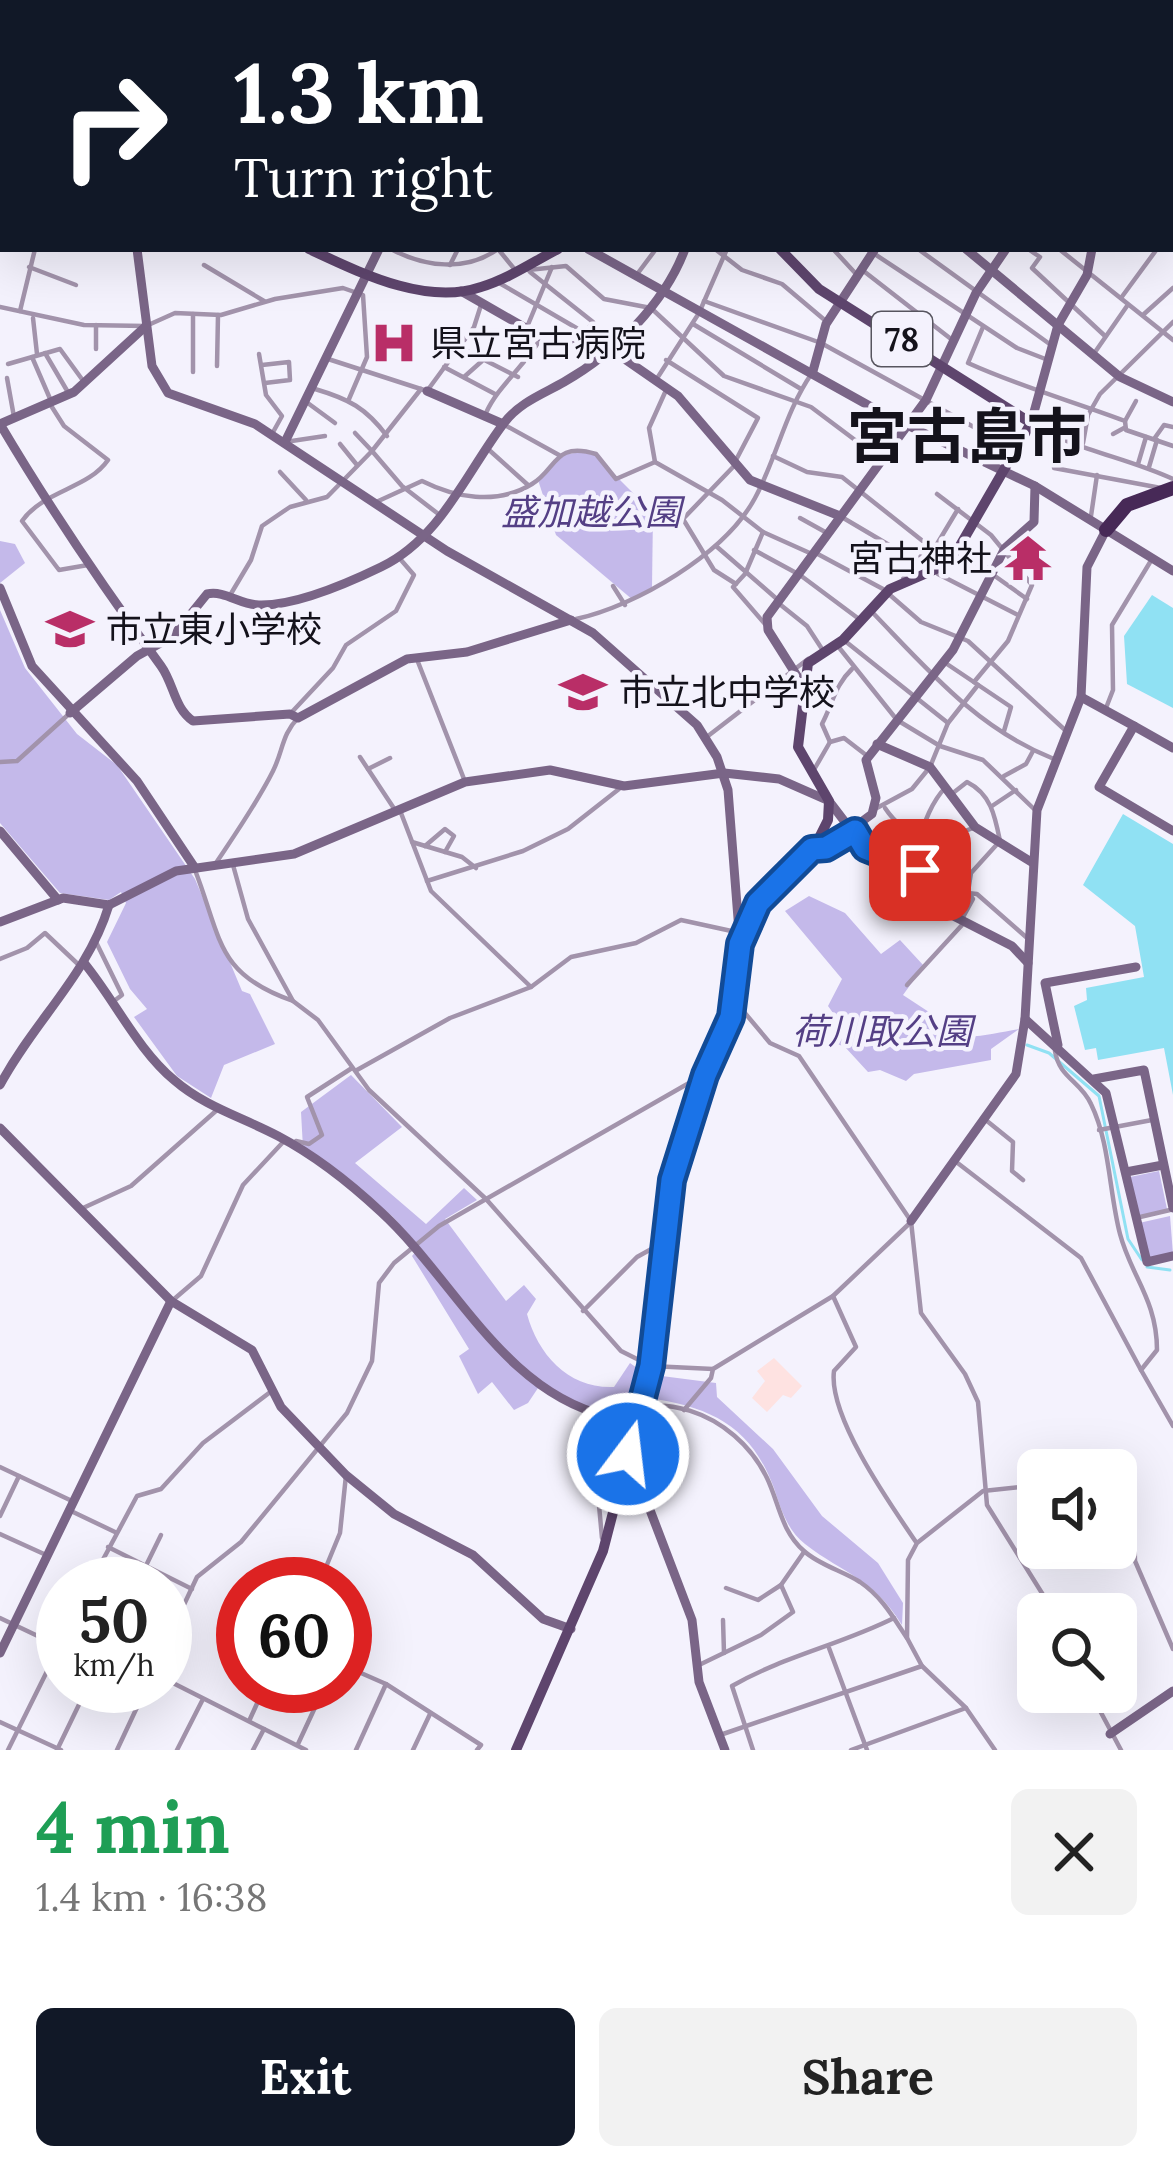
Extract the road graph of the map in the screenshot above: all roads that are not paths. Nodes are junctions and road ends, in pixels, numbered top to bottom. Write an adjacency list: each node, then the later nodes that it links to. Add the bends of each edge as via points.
1 (34, 252): 27 (street)
2 (137, 252): 64 (street)
3 (316, 252): 32 (main road)
4 (377, 252): 32 (street)
5 (402, 252): 26 (street)
6 (456, 252): 26 (street)
7 (492, 252): 26 (street)
8 (502, 252): 30 (street)
9 (553, 252): 30 (main road)
10 (593, 252): 34 (street)
11 (654, 252): 34 (street)
12 (684, 252): 42 (street)
13 (726, 252): 45 (street); 60 (street)
14 (779, 252): 44 (main road, 78)
15 (836, 252): 31 (street)
16 (870, 252): 31 (street)
17 (874, 252): 58 (street)
18 (922, 252): 41 (street)
19 (970, 252): 29 (street)
20 (1004, 252): 29 (street)
21 (1032, 252): 50 (street, via 1040,257 1032,268)
22 (1062, 252): 33 (street)
23 (1091, 252): 33 (street)
24 (1154, 252): 43 (street)
25 (204, 265): 46 (street)
26 (450, 265)
27 (29, 267): 37 (street); 53 (street)
28 (552, 267): 30 (street); 36 (street); 52 (street, via 572,269 604,299)
29 (992, 268): 41 (street); 63 (street)
30 (523, 269): 35 (main road); 36 (street)
31 (859, 272): 44 (street); 72 (street)
32 (365, 274): 39 (main road); 40 (street)
33 (1087, 275): 43 (street); 50 (street)
34 (636, 277): 42 (street)
35 (497, 280): 39 (main road); 48 (street)
36 (546, 283): 48 (street); 48 (street, via 593,322 585,333)
37 (76, 285)
38 (1173, 288): 55 (street)
39 (461, 291): 47 (street)
40 (357, 292): 46 (street); 81 (street); 90 (street, via 364,302)
41 (976, 292): 58 (street); 74 (street)
42 (664, 293): 52 (street); 59 (street)
43 (1120, 299): 49 (street)
44 (839, 300): 60 (street); 86 (main road, 78)
45 (704, 301): 59 (street); 73 (street)
46 (264, 302): 57 (street)
47 (482, 304): 65 (street); 75 (street)
48 (536, 305): 65 (street)
49 (1127, 305): 55 (street); 69 (street)
50 (1069, 306): 63 (street); 69 (street)
51 (0, 308): 53 (street)
52 (651, 308): 68 (street); 77 (street)
53 (20, 311): 56 (street)
54 (193, 314): 57 (street); 64 (street); 92 (street)
55 (1144, 314): 67 (street)
56 (34, 315): 62 (street); 78 (street)
57 (218, 315): 88 (street)
58 (967, 315): 66 (street); 72 (street)
59 (696, 319): 68 (street); 91 (street); 102 (street)
60 (827, 322): 73 (street)
61 (1173, 322): 67 (street)
62 (96, 325): 64 (street); 76 (street)
63 (1058, 325): 74 (street); 80 (street)
64 (146, 326): 98 (street); 124 (street, via 164,389)
65 (527, 327): 70 (street)
66 (983, 327): 84 (street); 106 (street, via 968,363)
67 (1163, 329): 71 (street); 94 (street)
68 (681, 336): 83 (street); 110 (street, via 724,376)
69 (1105, 336): 80 (street)
70 (541, 338): 77 (street); 93 (street)
71 (1173, 340)
72 (954, 341): 86 (street)
73 (820, 343): 91 (street); 108 (street)
74 (1051, 345): 84 (street)
75 (459, 347): 82 (street); 89 (street)
76 (96, 349)
77 (601, 351): 97 (street); 120 (street)
78 (38, 354): 85 (street); 98 (street, via 59,349); 104 (street); 113 (street)
79 (260, 354): 87 (street)
80 (1093, 355): 94 (street)
81 (324, 358): 90 (street); 100 (street)
82 (483, 359): 93 (street); 95 (street)
83 (666, 360): 97 (street); 144 (street, via 758,418)
84 (1048, 360): 106 (street)
85 (8, 364)
86 (944, 364): 108 (street); 118 (main road, 78)
87 (262, 365): 99 (street); 99 (street, via 289,362 290,380)
88 (218, 366)
89 (444, 367): 95 (street); 103 (street)
90 (362, 370): 103 (street); 107 (street)
91 (813, 371): 102 (street); 122 (street)
92 (193, 372)
93 (518, 376): 105 (street)
94 (1119, 376): 112 (street); 114 (street)
95 (464, 377): 105 (street)
96 (7, 378): 116 (street)
97 (656, 380): 101 (street)
98 (85, 383): 104 (street)
99 (265, 383): 124 (street, via 282,416)
100 (312, 388): 107 (street); 109 (street)
101 (667, 388): 141 (street, via 649,433); 144 (street)
102 (801, 389): 110 (street)
103 (424, 390): 115 (street); 128 (street)
104 (69, 394): 113 (street)
105 (495, 394): 115 (street)
106 (1039, 395): 114 (street); 118 (street)
107 (349, 399): 128 (street)
108 (926, 400): 122 (street); 136 (street)
109 (305, 401): 117 (street); 131 (street)
110 (795, 401): 139 (street); 140 (street)
111 (1136, 401): 121 (street)
112 (1173, 402)
113 (51, 403): 116 (street); 159 (street, via 64,426 108,460)
114 (1090, 408): 121 (street); 132 (street)
115 (486, 413): 120 (street)
116 (14, 418): 119 (street)
117 (334, 423)
118 (1030, 423): 129 (street); 136 (main road)
119 (0, 424): 159 (street)
120 (502, 424): 135 (street); 138 (street)
121 (1125, 424): 126 (street); 130 (street)
122 (906, 426): 140 (street); 147 (street)
123 (1173, 427): 130 (street, via 1164,425)
124 (272, 434): 131 (street)
125 (355, 434): 137 (street)
126 (1113, 434)
127 (325, 436): 131 (street)
128 (387, 436): 137 (street)
129 (1057, 439): 132 (street); 148 (street, via 1054,468)
130 (1152, 439): 134 (street); 142 (street); 145 (street)
131 (285, 442): 149 (street)
132 (1083, 443): 142 (street, via 1107,459)
133 (340, 444): 143 (street)
134 (1173, 446)
135 (488, 448): 151 (street); 156 (street)
136 (1017, 450): 147 (main road)
137 (372, 451): 143 (street); 154 (street)
138 (559, 454): 141 (street, via 591,452 620,479); 151 (street)
139 (771, 455): 150 (street); 155 (street)
140 (883, 461): 155 (street)
141 (655, 462): 157 (street)
142 (1138, 464): 145 (street)
143 (357, 465): 149 (street)
144 (733, 466): 150 (street); 157 (street)
145 (1149, 467): 153 (street)
146 (280, 472): 160 (street)
147 (1006, 473): 152 (street); 167 (main road)
148 (1097, 475): 153 (street); 168 (street)
149 (340, 482): 160 (street, via 327,497); 161 (street)
150 (760, 484): 163 (street); 165 (street)
151 (528, 486): 156 (street, via 472,498)
152 (1035, 486): 168 (street); 175 (street, via 1034,522)
153 (1172, 486): 169 (highway, via 1127,505)
154 (404, 488): 156 (street, via 422,482); 161 (street); 164 (street)
155 (862, 489): 165 (street); 174 (street)
156 (459, 490): 164 (street)
157 (712, 494): 163 (street); 179 (street, via 683,519)
158 (937, 494): 162 (street)
159 (46, 498): 183 (street); 183 (street, via 22,521 59,570)
160 (306, 500): 194 (street, via 262,526)
161 (374, 503): 172 (street)
162 (958, 509): 167 (street); 174 (street)
163 (741, 514): 170 (street); 173 (street)
164 (441, 516): 172 (street)
165 (840, 516): 171 (street); 182 (street)
166 (800, 518): 171 (street)
167 (973, 518): 175 (street); 180 (main road)
168 (1090, 520): 169 (street)
169 (1106, 530): 181 (street); 217 (street, via 1087,567)
170 (763, 532): 176 (street); 177 (street)
171 (826, 533): 177 (street)
172 (425, 537): 178 (street); 199 (street)
173 (716, 546): 179 (street); 187 (street)
174 (931, 547): 180 (street); 182 (street)
175 (1005, 548): 185 (street); 195 (street, via 1031,581)
176 (754, 550): 187 (street); 188 (street)
177 (813, 553): 188 (street); 192 (street)
178 (396, 556): 194 (street, via 292,601 254,605); 222 (street, via 414,575 396,611 346,645)
179 (703, 556): 189 (street); 197 (street)
180 (957, 556): 185 (street); 186 (main road)
181 (1152, 559): 184 (street); 220 (street, via 1112,625 1113,690)
182 (918, 561): 186 (street); 192 (street)
183 (91, 564): 207 (street)
184 (1173, 571)
185 (992, 572): 193 (street); 195 (street)
186 (936, 573): 192 (main road); 193 (street)
187 (745, 574): 189 (street); 196 (street)
188 (798, 574): 196 (street); 202 (street)
189 (736, 584): 204 (street)
190 (613, 586): 197 (street)
191 (0, 588): 221 (street, via 20,647)
192 (891, 589): 198 (main road); 205 (street, via 921,622)
193 (979, 596): 200 (street); 205 (street)
194 (229, 597): 207 (street, via 203,596 173,635)
195 (1027, 598): 200 (street)
196 (777, 601): 204 (street); 208 (street, via 807,626)
197 (625, 605): 201 (street)
198 (870, 610): 202 (main road); 214 (street)
199 (554, 612): 201 (street); 203 (street)
200 (1019, 616): 210 (street)
201 (571, 620): 203 (street); 228 (street, via 620,654)
202 (861, 620): 206 (main road)
203 (541, 626): 209 (street, via 466,652)
204 (768, 627): 212 (street)
205 (959, 637): 210 (street); 211 (street)
206 (840, 643): 208 (main road); 213 (street); 218 (street, via 876,660)
207 (148, 649): 221 (street); 222 (street, via 194,721)
208 (818, 652): 212 (street); 216 (main road)
209 (416, 656): 222 (street); 244 (street)
210 (992, 660): 215 (street); 226 (street)
211 (944, 662): 214 (street); 215 (street)
212 (794, 668): 216 (street); 228 (street)
213 (853, 669): 223 (street); 229 (street, via 836,686 822,724)
214 (930, 676): 218 (street); 219 (street)
215 (976, 684): 219 (street); 227 (street, via 1011,706)
216 (804, 687): 242 (main road, via 799,747)
217 (1081, 697): 220 (street); 226 (street)
218 (911, 698): 223 (street); 224 (street)
219 (964, 706): 224 (street); 227 (street)
220 (1105, 709): 225 (street)
221 (70, 712): 238 (street, via 17,761); 268 (street, via 136,782)
222 (294, 716): 266 (street, via 277,764)
223 (898, 720): 230 (street); 231 (street)
224 (948, 723): 231 (street)
225 (1134, 726): 232 (street); 255 (street, via 1100,787)
226 (1067, 730): 237 (street)
227 (1004, 731): 233 (street)
228 (706, 738): 241 (street)
229 (830, 742): 235 (street, via 844,738); 242 (street)
230 (877, 744): 235 (street); 239 (street)
231 (940, 746): 239 (street); 243 (street)
232 (1173, 748)
233 (1034, 751): 237 (street); 243 (street)
234 (360, 757): 240 (street)
235 (867, 757): 250 (street)
236 (390, 758): 240 (street)
237 (1054, 759): 252 (street)
238 (0, 762)
239 (930, 767): 246 (street); 250 (street)
240 (367, 770): 251 (street)
241 (724, 773): 245 (street); 248 (street, via 779,779); 279 (street)
242 (812, 774): 248 (main road)
243 (1004, 776): 247 (street)
244 (465, 782): 245 (street, via 550,770); 251 (street)
245 (624, 786): 269 (street, via 556,836)
246 (950, 789): 249 (street, via 970,782); 253 (street); 257 (street, via 934,800)
247 (1016, 790): 249 (street); 252 (street)
248 (829, 801): 254 (street); 262 (main road, via 826,828)
249 (992, 806): 258 (street)
250 (880, 808): 254 (street); 257 (street)
251 (397, 809): 259 (street); 265 (street, via 294,854)
252 (1037, 811): 264 (street)
253 (975, 827): 257 (street); 258 (street)
254 (855, 831): 261 (street); 262 (street)
255 (1173, 831)
256 (2, 837): 275 (street)
257 (922, 838): 267 (street)
258 (1000, 841): 264 (street); 273 (street, via 974,868)
259 (412, 842): 260 (street); 271 (street)
260 (425, 846): 263 (street); 263 (street, via 445,829 454,836)
261 (865, 848): 267 (street); 272 (street)
262 (812, 849): 279 (main road, via 758,903)
263 (445, 852): 269 (street)
264 (1033, 863): 280 (street)
265 (232, 865): 266 (street); 288 (street, via 248,919)
266 (213, 866): 268 (street)
267 (912, 867): 272 (street); 273 (street, via 939,890)
268 (195, 868): 270 (street); 288 (street, via 236,972)
269 (476, 868): 271 (street)
270 (155, 881): 274 (street); 276 (street)
271 (428, 881): 287 (street)
272 (898, 889): 278 (street)
273 (968, 892): 278 (street, via 973,899); 280 (street)
274 (164, 895)
275 (58, 899): 276 (street); 277 (street)
276 (109, 904): 281 (street)
277 (0, 922)
278 (961, 924): 283 (street, via 1012,946); 286 (street)
279 (738, 938): 287 (street, via 674,921 636,944 580,952); 289 (main road)
280 (1029, 940): 283 (street)
281 (96, 943): 284 (street); 290 (street, via 122,995)
282 (0, 959): 284 (street, via 45,933)
283 (1028, 963): 291 (street)
284 (84, 966): 290 (street); 296 (street)
285 (1136, 967): 292 (street, via 1045,983)
286 (907, 986)
287 (531, 987): 293 (street, via 450,1018)
288 (292, 1000): 293 (street, via 318,1020)
289 (734, 1000): 294 (main road); 313 (street, via 770,1043 799,1056)
290 (114, 1001): 297 (street, via 161,1069)
291 (1025, 1019): 292 (street); 299 (street, via 1016,1074)
292 (1055, 1044): 295 (street); 301 (street, via 1057,1065)
293 (353, 1070): 303 (street, via 307,1097 322,1135); 309 (street)
294 (705, 1075): 309 (street); 314 (main road, via 674,1172)
295 (1094, 1079): 298 (street, via 1144,1070); 301 (street, via 1106,1093)
296 (0, 1085)
297 (217, 1109): 303 (street); 310 (street, via 131,1186)
298 (1154, 1119): 301 (street); 306 (street)
299 (986, 1120): 305 (street); 308 (street, via 1013,1142 1011,1168)
300 (0, 1128): 302 (street)
301 (1108, 1128): 307 (street); 322 (street, via 1121,1239 1145,1284 1158,1347)
302 (11, 1138): 304 (street); 310 (street)
303 (288, 1142): 315 (street, via 356,1191); 318 (street, via 243,1185 201,1276)
304 (0, 1147)
305 (955, 1161): 313 (street); 322 (street, via 1081,1258)
306 (1163, 1165): 307 (street); 311 (street)
307 (1126, 1172): 312 (street)
308 (1023, 1180)
309 (486, 1199): 315 (street); 319 (street)
310 (81, 1209): 318 (street)
311 (1173, 1209): 312 (street)
312 (1135, 1218): 316 (street, via 1147,1262)
313 (911, 1220): 317 (street); 334 (street, via 921,1313 978,1402)
314 (664, 1242): 319 (street, via 637,1257); 320 (main road)
315 (413, 1247): 326 (street, via 529,1378 567,1404); 328 (street, via 380,1283 376,1346 364,1381)
316 (1173, 1256)
317 (833, 1296): 321 (street); 340 (street, via 856,1347 834,1371 840,1404 878,1485)
318 (171, 1301): 323 (street, via 242,1340); 335 (street)
319 (583, 1311): 320 (street, via 621,1351)
320 (651, 1366): 321 (street); 324 (main road)
321 (712, 1369): 325 (street)
322 (1141, 1370): 327 (street)
323 (273, 1390): 328 (street); 337 (street, via 203,1443 160,1489 141,1492)
324 (641, 1402): 325 (street); 326 (street); 329 (main road)
325 (684, 1410): 342 (street, via 740,1437)
326 (607, 1416): 344 (street, via 590,1434)
327 (1173, 1426)
328 (321, 1448): 331 (street); 352 (street)
329 (628, 1454): 344 (main road); 365 (street, via 692,1620)
330 (0, 1467): 332 (street)
331 (346, 1475): 348 (street); 358 (street, via 394,1514 473,1555 543,1618)
332 (19, 1476): 335 (street); 336 (street)
333 (1017, 1487): 334 (street)
334 (982, 1491): 340 (street); 353 (street)
335 (70, 1506): 337 (street); 343 (street)
336 (0, 1516)
337 (115, 1532): 341 (street)
338 (0, 1534): 343 (street)
339 (161, 1535): 347 (street)
340 (917, 1543): 360 (street, via 908,1566)
341 (108, 1547): 345 (street); 346 (street)
342 (804, 1552): 350 (street); 355 (street, via 861,1583)
343 (46, 1556): 357 (street)
344 (602, 1556): 358 (main road)
345 (103, 1557)
346 (128, 1557)
347 (150, 1557)
348 (330, 1557)
349 (1137, 1567): 362 (street)
350 (782, 1586): 351 (street, via 758,1600); 364 (street, via 793,1612)
351 (726, 1588)
352 (192, 1589)
353 (1043, 1593)
354 (0, 1618): 357 (street)
355 (894, 1618): 360 (street); 361 (street)
356 (723, 1620): 364 (street)
357 (13, 1625): 359 (street); 363 (street)
358 (571, 1629): 399 (main road)
359 (36, 1634)
360 (907, 1638): 366 (street)
361 (829, 1647): 370 (street); 383 (street, via 775,1661 732,1686)
362 (1173, 1649)
363 (0, 1653)
364 (724, 1653): 365 (street)
365 (699, 1665): 387 (street)
366 (922, 1666): 370 (street); 374 (street)
367 (372, 1678): 368 (street)
368 (386, 1684): 380 (street); 396 (street)
369 (1173, 1691): 386 (street)
370 (845, 1692): 383 (street); 389 (street)
371 (192, 1693): 373 (street)
372 (36, 1695): 385 (street)
373 (203, 1699): 381 (street); 393 (street)
374 (966, 1708): 389 (street); 403 (street)
375 (76, 1713): 390 (street)
376 (134, 1713): 392 (street)
377 (253, 1713): 381 (street)
378 (312, 1713): 388 (street)
379 (1100, 1713): 386 (street)
380 (430, 1714): 397 (street); 398 (street, via 481,1745)
381 (250, 1719): 384 (street)
382 (0, 1722): 385 (street)
383 (746, 1726): 387 (street); 401 (street)
384 (264, 1729): 388 (street); 394 (street)
385 (17, 1731): 390 (street); 391 (street)
386 (1110, 1734): 404 (street)
387 (718, 1736): 400 (street)
388 (298, 1744): 395 (street)
389 (866, 1748): 402 (street)
390 (59, 1749)
391 (8, 1750)
392 (117, 1750)
393 (177, 1750)
394 (253, 1750)
395 (306, 1750)
396 (356, 1750)
397 (412, 1750)
398 (477, 1750)
399 (516, 1750)
400 (725, 1750)
401 (753, 1750)
402 (851, 1750)
403 (994, 1750)
404 (1121, 1750)

